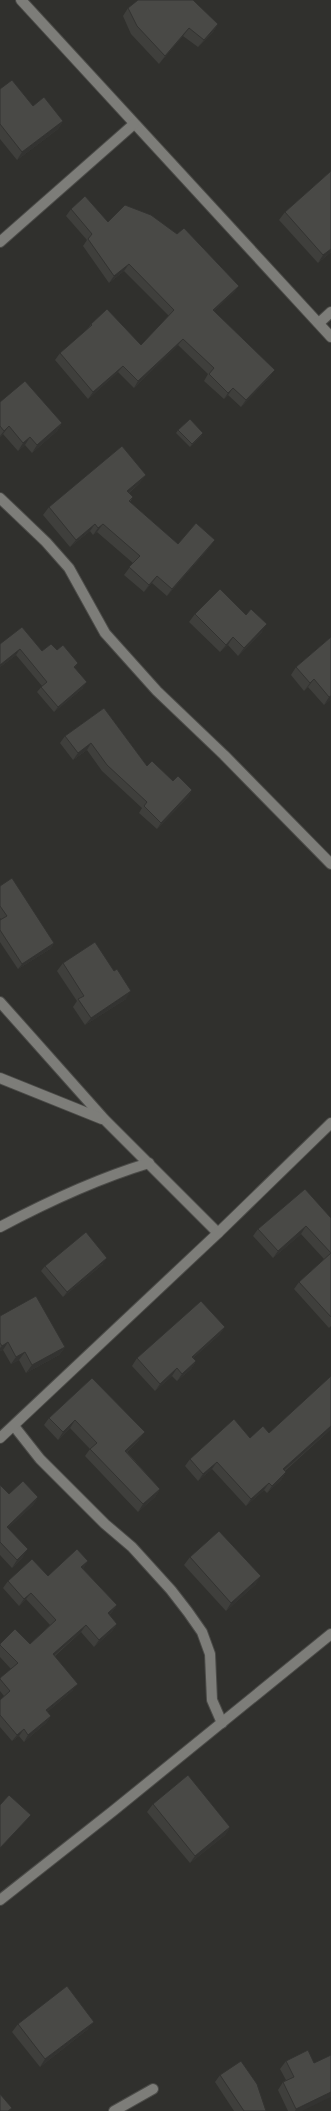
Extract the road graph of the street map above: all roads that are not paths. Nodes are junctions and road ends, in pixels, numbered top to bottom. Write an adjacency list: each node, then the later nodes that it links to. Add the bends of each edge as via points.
1 (21, 0): 2 (street)
2 (134, 124): 3 (street); 5 (street)
3 (0, 242)
4 (331, 312): 5 (street)
5 (319, 323): 6 (street)
6 (331, 337)
7 (0, 498): 8 (street, via 69,568 105,633 157,691)
8 (331, 864)
9 (0, 1002): 11 (street)
10 (0, 1078): 11 (street)
11 (105, 1120): 13 (street)
12 (331, 1123): 15 (street)
13 (149, 1163): 14 (street, via 81,1186); 15 (street)
14 (0, 1227)
15 (218, 1233): 16 (street)
16 (14, 1426): 17 (street); 19 (street, via 40,1459 105,1524 132,1547 172,1590 188,1612 202,1632 210,1654 212,1700)
17 (0, 1438)
18 (331, 1634): 19 (street)
19 (222, 1722): 20 (street)
20 (0, 1900)
21 (153, 2089): 22 (street)
22 (114, 2111)

